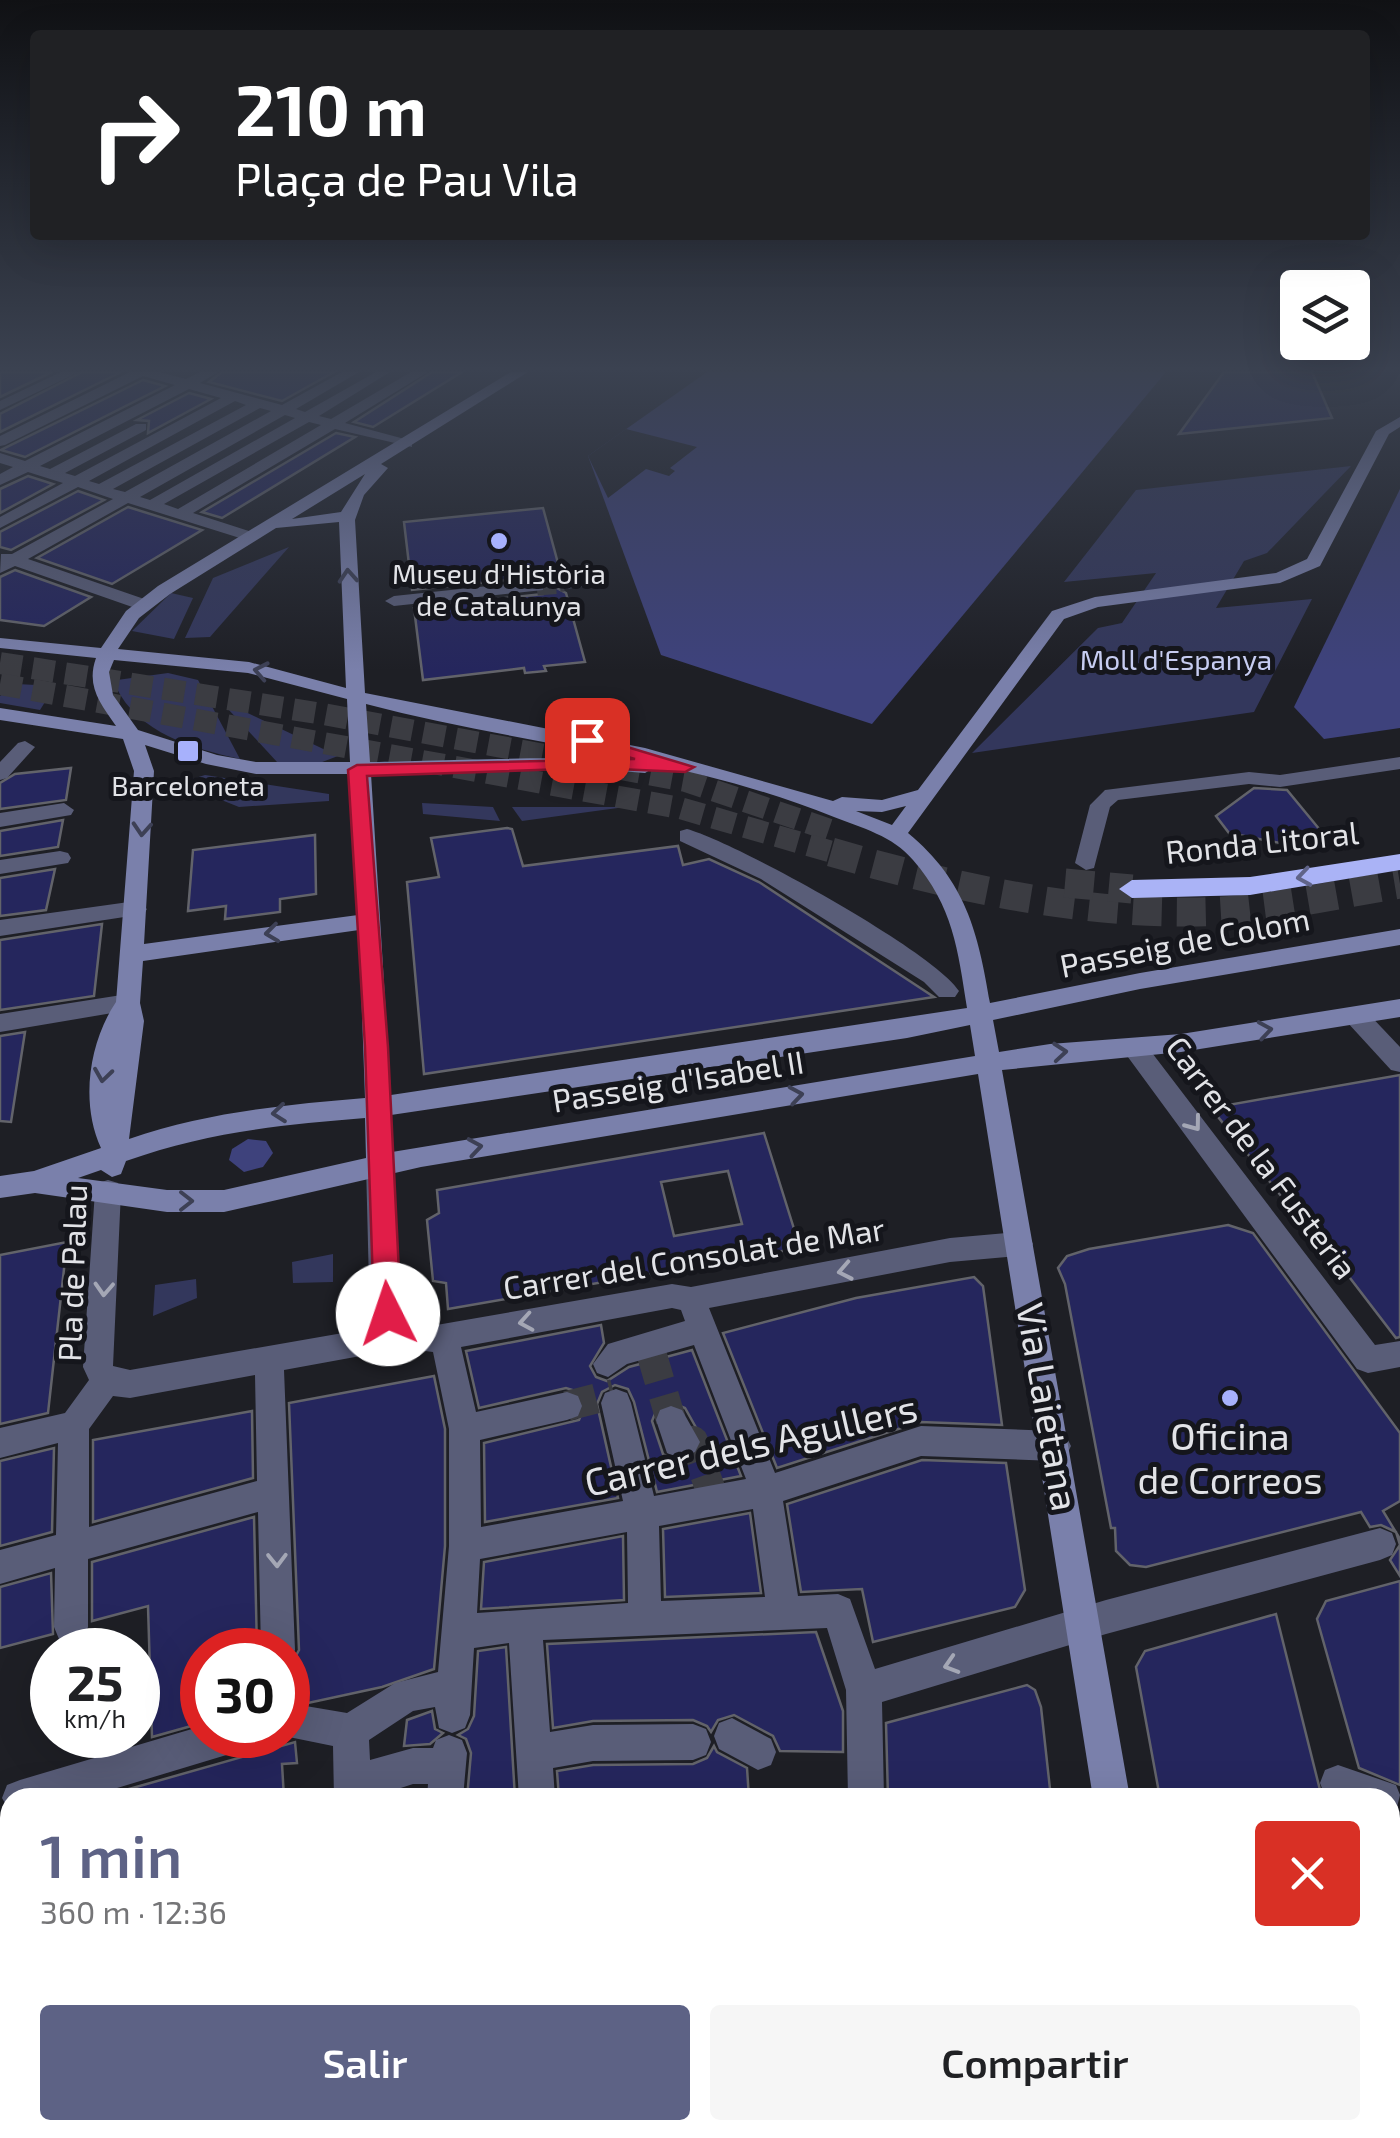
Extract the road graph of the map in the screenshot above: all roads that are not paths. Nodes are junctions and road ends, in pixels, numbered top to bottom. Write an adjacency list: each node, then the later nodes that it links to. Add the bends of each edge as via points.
1 (45, 472): 11 (street)
2 (56, 472): 11 (street)
3 (96, 472): 12 (street)
4 (134, 472): 13 (street)
5 (175, 472): 14 (street)
6 (212, 472): 15 (street)
7 (252, 472): 16 (street)
8 (354, 472): 19 (street)
9 (374, 472): 17 (street)
10 (1361, 472): 36 (street, via 1310,567 1280,578 1065,611 1041,633)
11 (52, 474): 12 (street)
12 (77, 482): 13 (street); 18 (street)
13 (102, 489): 14 (street)
14 (128, 498): 15 (street); 20 (street)
15 (152, 506): 16 (street)
16 (180, 514): 19 (street)
17 (346, 521): 19 (street); 28 (street, one-way to 17)
18 (0, 523)
19 (257, 532): 25 (street)
20 (5, 561): 25 (street)
21 (585, 582): 22 (street)
22 (564, 584)
23 (537, 586): 24 (street)
24 (394, 601)
25 (144, 605): 27 (street)
26 (0, 644): 27 (street)
27 (106, 653): 28 (street, one-way to 27, via 248,668); 30 (street, via 100,672 104,695)
28 (355, 696): 33 (street, via 602,744); 34 (street)
29 (0, 714): 30 (street)
30 (132, 734): 34 (street, via 256,768); 47 (street, Pla de Palau, one-way to 47, via 145,787)
31 (25, 748): 35 (street)
32 (1400, 764): 44 (street, via 1112,794 1100,805)
33 (685, 767): 34 (street, via 594,762); 37 (street)
34 (357, 770): 48 (street)
35 (0, 774)
36 (923, 795): 37 (street, via 882,806); 40 (street)
37 (808, 800): 40 (street)
38 (64, 810): 39 (street)
39 (0, 820)
40 (896, 834): 55 (street, Via Laietana, via 955,901)
41 (687, 836): 52 (street, via 816,904)
42 (60, 858): 45 (street)
43 (1400, 862): 46 (highway, Ronda Litoral, one-way to 46, via 1250,886)
44 (1086, 863)
45 (0, 868)
46 (1132, 888)
47 (136, 909): 49 (street); 51 (street, Pla de Palau)
48 (369, 921): 51 (street, one-way to 51); 61 (street)
49 (0, 928)
50 (1400, 937): 55 (street, Passeig de Colom, via 1140,981)
51 (132, 954): 53 (street, Pla de Palau)
52 (948, 991)
53 (128, 1004): 57 (street); 62 (street, Pla de Palau, one-way to 62, via 132,1020)
54 (1400, 1008): 56 (street)
55 (982, 1016): 60 (street, Via Laietana); 61 (street, Passeig d'Isabel II)
56 (1356, 1016): 58 (street, one-way to 56); 59 (street)
57 (0, 1023)
58 (1134, 1047): 60 (street, one-way to 58); 74 (street, Carrer de la Fusteria, one-way to 74, via 1368,1360)
59 (1400, 1062)
60 (988, 1064): 63 (street, Passeig d'Isabel II, one-way to 60); 67 (street, Via Laietana)
61 (377, 1107): 62 (street, Passeig d'Isabel II, one-way to 62, via 245,1118); 63 (street)
62 (114, 1152): 64 (street, Passeig d'Isabel II); 66 (street, Pla de Palau)
63 (379, 1164): 66 (street, Passeig d'Isabel II, one-way to 63, via 167,1201 224,1200); 71 (street, via 388,1314)
64 (34, 1182): 65 (street); 66 (street, Passeig d'Isabel II)
65 (0, 1187)
66 (108, 1191): 77 (street, Pla de Palau, one-way to 77, via 98,1366)
67 (1019, 1244): 68 (street, Carrer del Consolat de Mar, one-way to 68, via 950,1250); 83 (street, Via Laietana)
68 (691, 1300): 69 (street, Carrer del Consolat de Mar); 70 (street)
69 (638, 1301): 72 (street, Carrer del Consolat de Mar, one-way to 72); 73 (street)
70 (700, 1330): 73 (street); 84 (street)
71 (382, 1332): 72 (street, Carrer del Consolat de Mar, via 418,1340); 75 (street, Pla de Palau, via 366,1342)
72 (444, 1336): 81 (street)
73 (651, 1346): 76 (street, via 618,1352)
74 (1400, 1354)
75 (269, 1358): 77 (street, Pla de Palau, via 130,1384); 85 (street)
76 (608, 1364)
77 (106, 1382): 80 (street)
78 (616, 1404): 86 (street)
79 (568, 1406): 81 (street)
80 (74, 1426): 82 (street); 89 (street)
81 (464, 1430): 88 (street)
82 (0, 1443)
83 (1055, 1446): 84 (street, Carrer dels Agullers, via 921,1442); 94 (street, Via Laietana)
84 (766, 1491): 86 (street, Carrer dels Agullers, via 712,1494); 91 (street)
85 (276, 1492): 89 (street); 96 (street, one-way to 96)
86 (642, 1516): 88 (street, Carrer dels Agullers); 92 (street)
87 (1380, 1544): 94 (street)
88 (465, 1546): 97 (street)
89 (70, 1549): 90 (street); 95 (street)
90 (0, 1567)
91 (784, 1614): 92 (street); 98 (street, via 838,1611)
92 (645, 1619): 93 (street)
93 (524, 1624): 97 (street); 104 (street)
94 (1083, 1624): 98 (street, one-way to 98); 111 (street, Via Laietana)
95 (71, 1627)
96 (278, 1628)
97 (456, 1633): 102 (street)
98 (864, 1690): 110 (street)
99 (310, 1724): 100 (street)
100 (351, 1731): 102 (street, via 407,1695); 107 (street)
101 (693, 1742): 104 (street, via 593,1742)
102 (443, 1747): 108 (street)
103 (180, 1751): 106 (street)
104 (534, 1753): 109 (street)
105 (1338, 1783): 112 (street)
106 (54, 1788)
107 (352, 1788)
108 (356, 1788)
109 (536, 1788)
110 (866, 1788)
111 (1110, 1788)
112 (1353, 1788)

